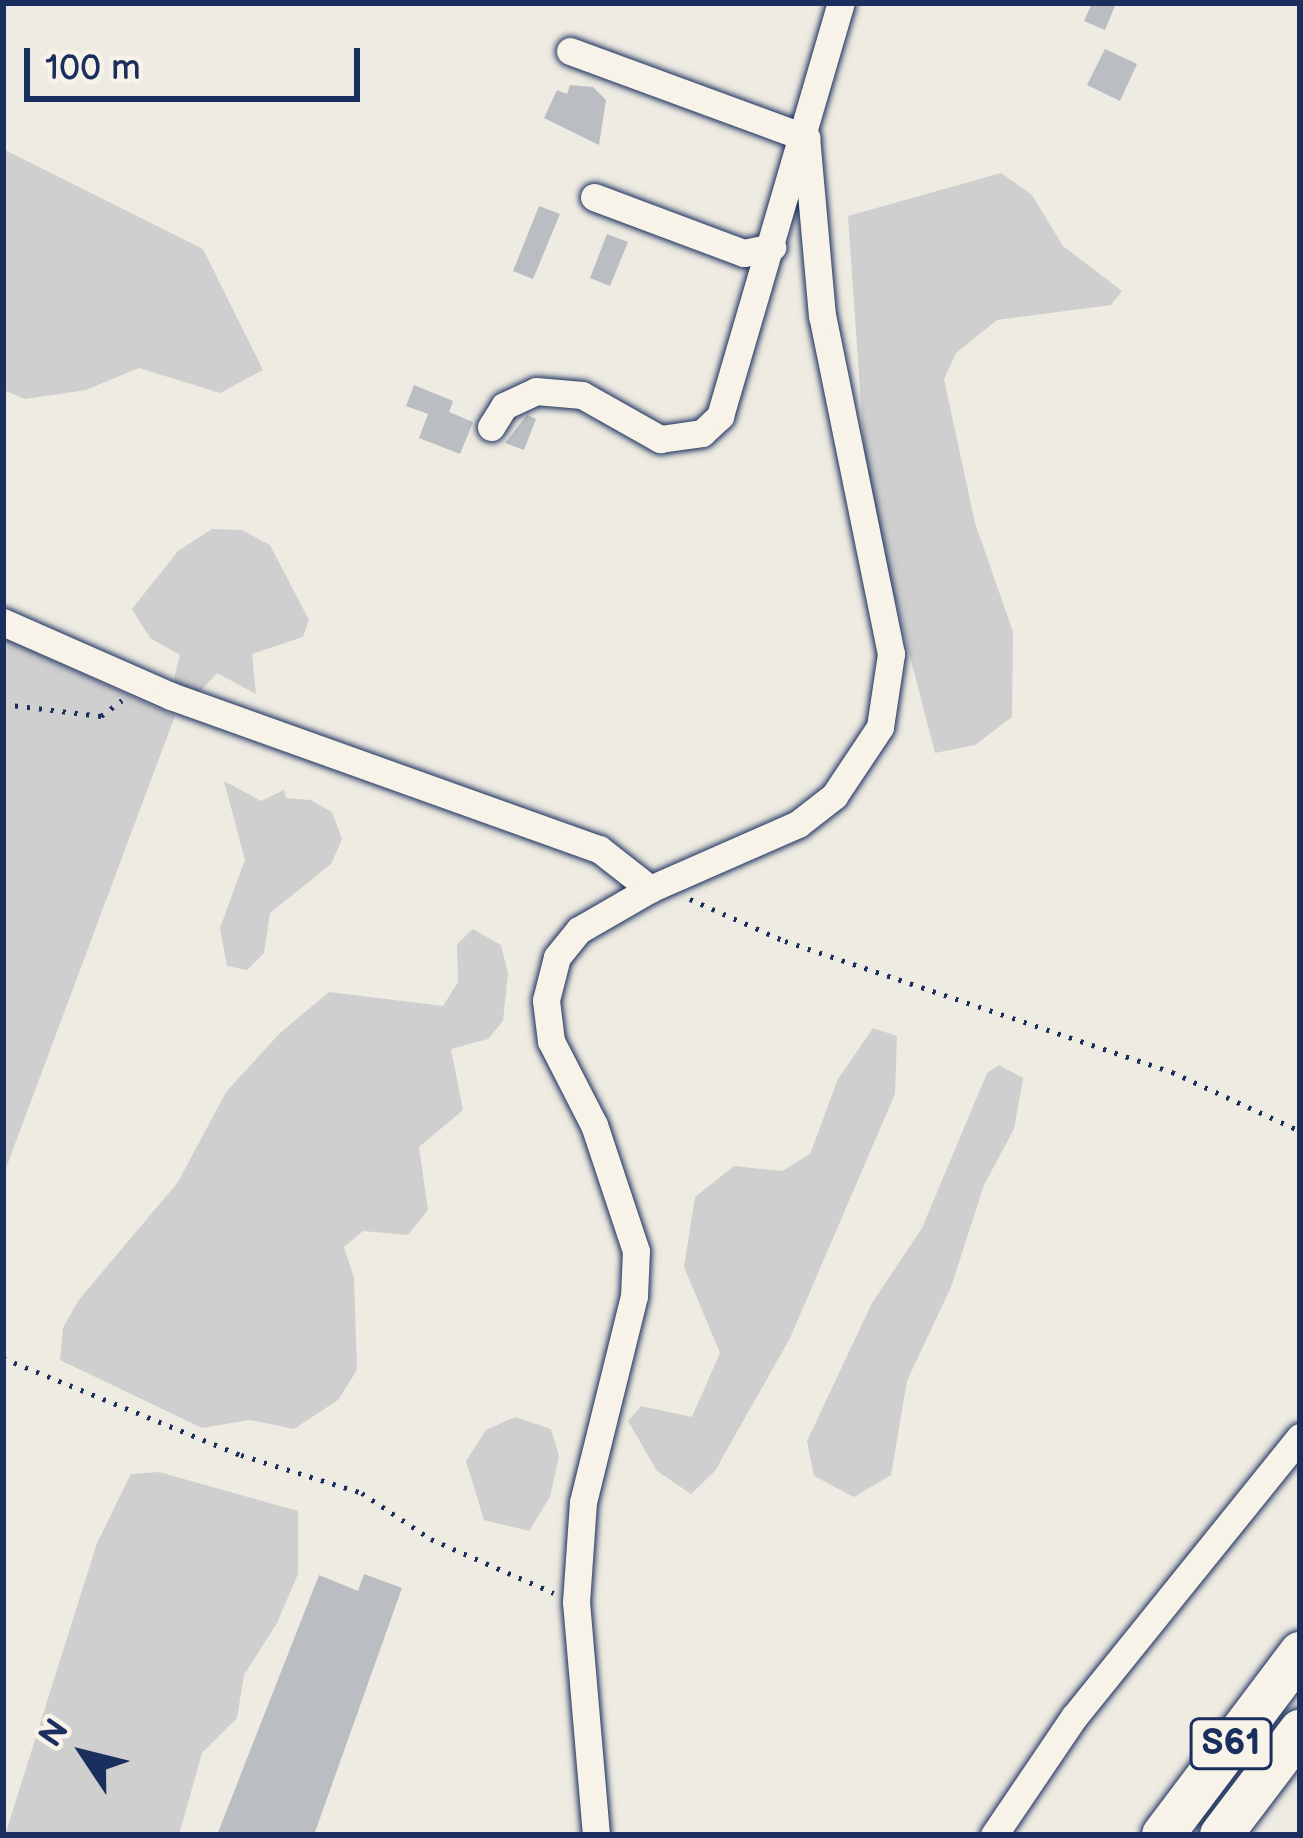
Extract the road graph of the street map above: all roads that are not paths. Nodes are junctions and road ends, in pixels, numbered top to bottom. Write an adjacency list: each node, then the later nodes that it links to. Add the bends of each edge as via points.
1 (841, 3): 3 (lane, via 817,69)
2 (570, 51): 3 (lane)
3 (806, 138): 5 (lane); 8 (lane, via 823,316 891,654 890,694 862,761 834,796 798,824)
4 (594, 197): 5 (lane, via 744,253)
5 (772, 247): 6 (lane, via 720,416 702,433 660,439 582,394 556,390 522,394)
6 (491, 427)
7 (3, 622): 8 (lane, via 137,682 599,849)
8 (650, 889): 12 (lane, via 579,930 557,957 546,1000 551,1041 594,1125 636,1250 634,1296 583,1502 576,1602)
9 (1300, 1437): 13 (lane, via 1074,1717)
10 (1300, 1653): 14 (highway, S61)
11 (1300, 1731): 15 (highway, S61)
12 (596, 1835)
13 (994, 1835)
14 (1163, 1835)
15 (1221, 1835)

